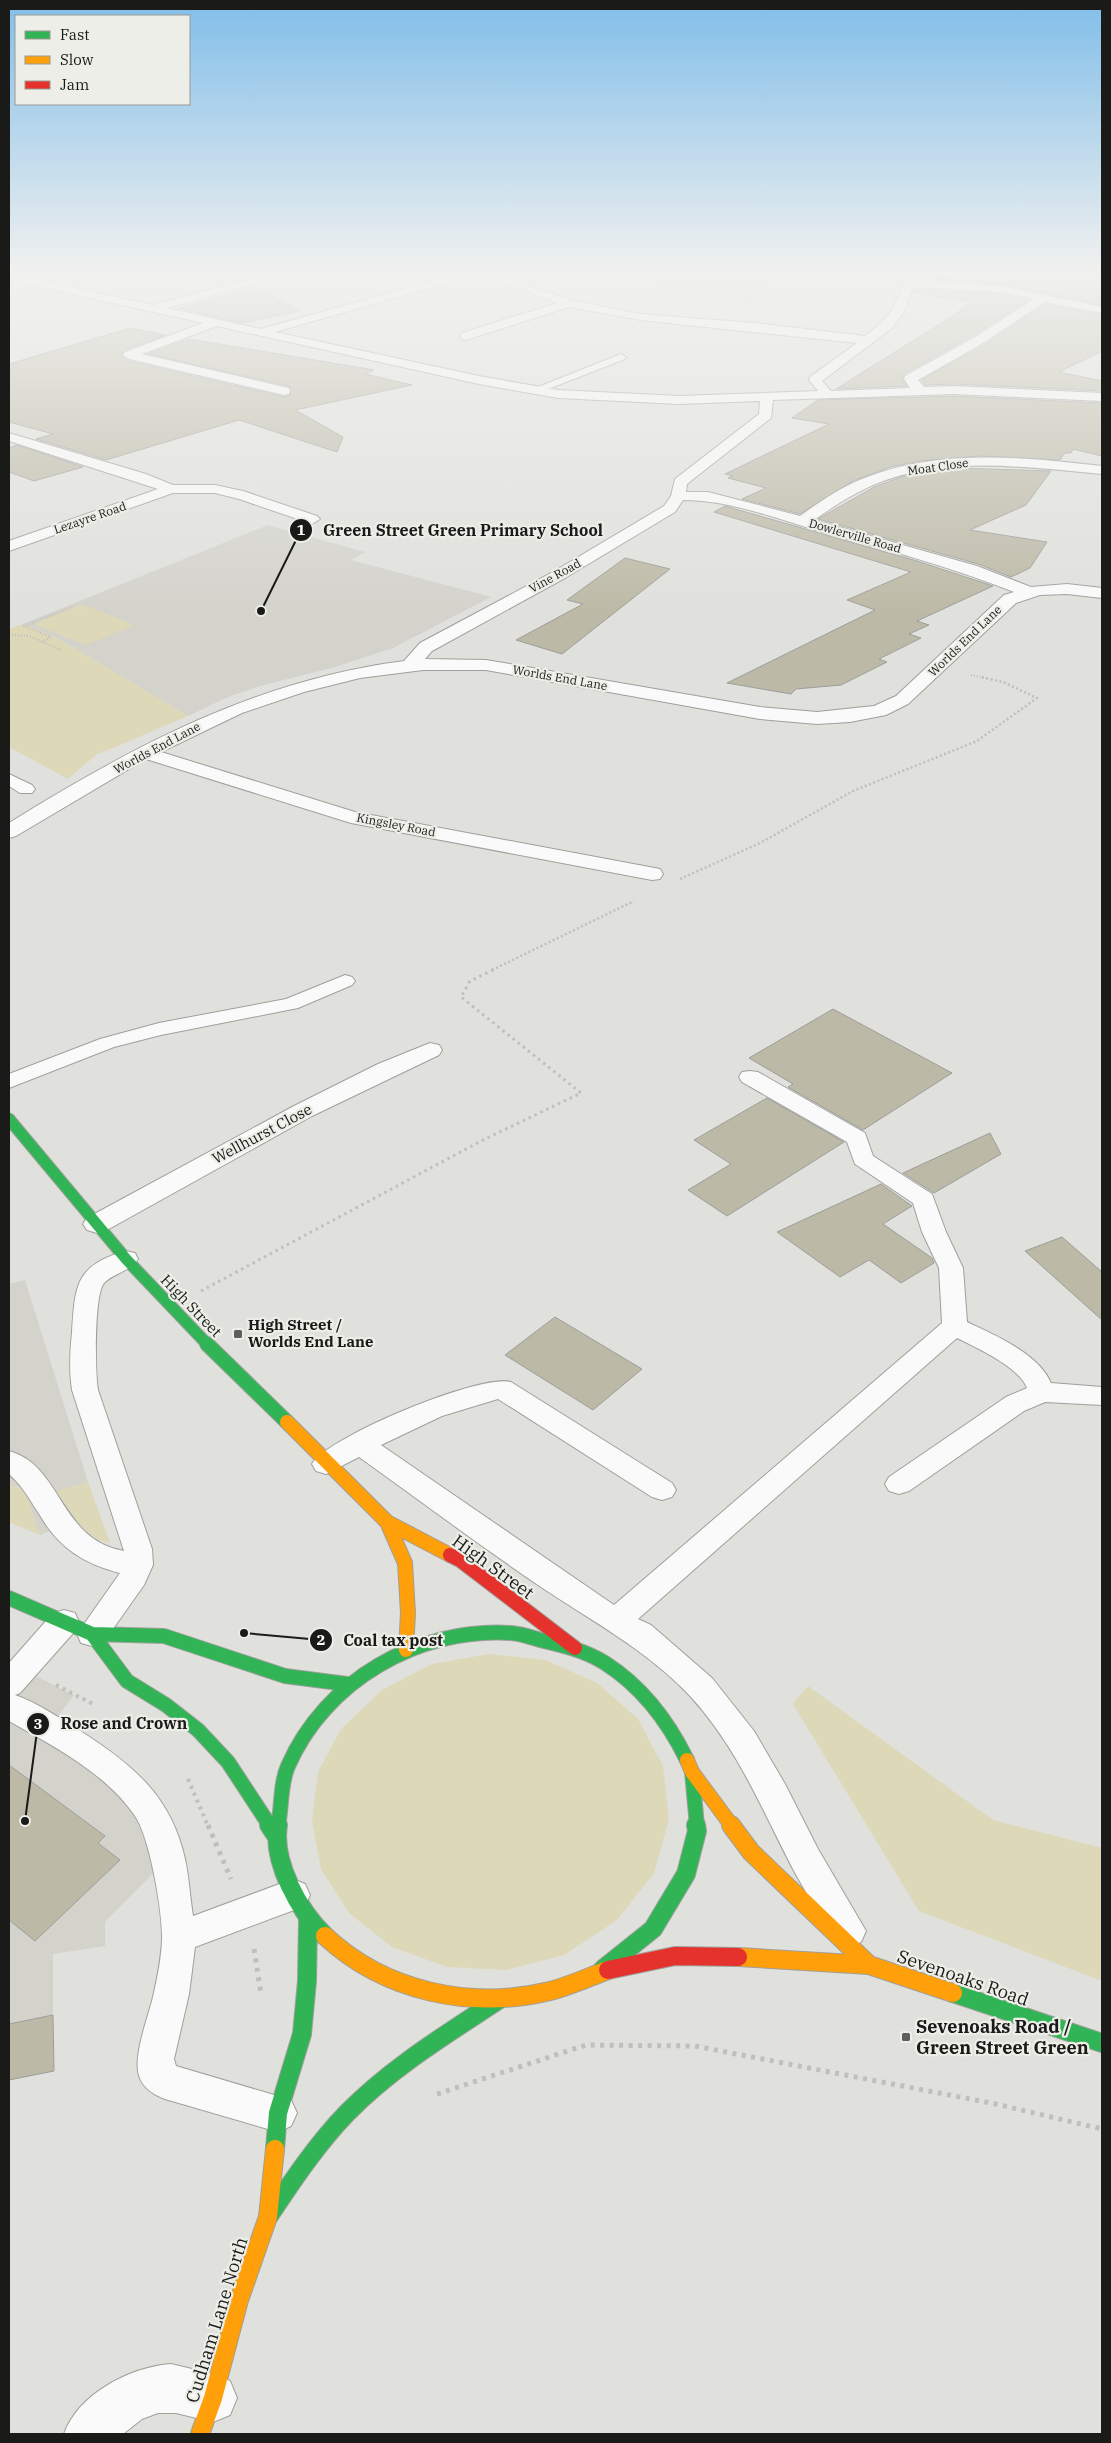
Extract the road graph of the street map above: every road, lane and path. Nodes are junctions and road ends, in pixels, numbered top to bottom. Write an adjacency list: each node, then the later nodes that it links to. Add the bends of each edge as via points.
1 (271, 388): 6 (street)
2 (520, 388): 7 (street)
3 (542, 388): 7 (lane)
4 (822, 388): 8 (street)
5 (919, 390): 8 (street); 9 (street, via 1018,391)
6 (284, 391)
7 (534, 391): 10 (street, via 656,400)
8 (827, 394): 10 (street)
9 (1102, 397)
10 (767, 398): 14 (street, Vine Road, via 766,415 680,482)
11 (9, 437): 13 (street)
12 (1102, 470): 17 (street, Moat Close, via 987,462 925,467 865,483)
13 (171, 489): 16 (street, via 216,488); 19 (street, Lezayre Road)
14 (678, 496): 17 (street, Dowlerville Road, via 708,496); 26 (street, Vine Road, via 670,509 426,647)
15 (329, 513): 16 (street)
16 (312, 519): 18 (street)
17 (802, 521): 20 (street, Dowlerville Road, via 972,569)
18 (293, 525)
19 (9, 546)
20 (1028, 592): 21 (street, Worlds End Lane, via 1055,589); 27 (street, Worlds End Lane, via 1001,606)
21 (1102, 593)
22 (72, 607): 24 (path, via 24,626 51,637)
23 (9, 635): 24 (path, via 29,636)
24 (42, 642): 25 (path)
25 (61, 650)
26 (412, 663): 27 (street, Worlds End Lane, via 486,665 725,708 816,718 858,715 891,707); 28 (street, Worlds End Lane, via 348,675 273,696 202,724)
27 (939, 668): 33 (path, via 1003,682 1037,698 977,741 853,791 760,843)
28 (145, 752): 31 (street, Worlds End Lane); 32 (street, Kingsley Road, via 351,817)
29 (9, 779): 30 (lane)
30 (26, 788)
31 (9, 832)
32 (652, 874)
33 (672, 883)
34 (637, 900): 42 (path, via 470,981 461,997 582,1093 481,1141)
35 (346, 981): 38 (lane, via 291,1004 107,1043)
36 (430, 1050): 40 (street, Wellhurst Close, via 379,1072)
37 (750, 1076): 43 (lane, via 857,1138 863,1159 924,1199 934,1232 951,1268)
38 (9, 1082)
39 (9, 1119): 40 (main road, High Street)
40 (97, 1224): 41 (main road, High Street)
41 (126, 1258): 42 (main road, High Street); 52 (lane, via 103,1270 92,1280 87,1291 82,1370 85,1390 138,1549)
42 (171, 1308): 48 (main road, High Street)
43 (955, 1326): 44 (lane, via 995,1346 1035,1375); 54 (lane)
44 (1042, 1392): 45 (lane); 49 (lane, via 1015,1404)
45 (1102, 1396)
46 (360, 1444): 48 (lane); 50 (lane, via 430,1408 502,1389); 54 (lane)
47 (10, 1463): 52 (lane, via 34,1480 60,1526 74,1541 102,1558)
48 (326, 1464): 51 (main road, High Street)
49 (899, 1484)
50 (662, 1490)
51 (387, 1522): 57 (main road, High Street, via 460,1560); 58 (main road, High Street, via 405,1563)
52 (139, 1564): 56 (lane, via 134,1577)
53 (9, 1598): 55 (main road)
54 (615, 1621): 66 (lane, via 640,1634 701,1688 743,1741 774,1794 806,1860)
55 (64, 1622): 56 (main road); 59 (lane)
56 (92, 1634): 60 (main road, via 164,1636 285,1676); 63 (main road, via 127,1681 166,1705 198,1730 222,1755)
57 (575, 1648): 58 (main road, via 509,1633 458,1636); 62 (main road, via 610,1666 650,1700 680,1743)
58 (406, 1650): 60 (main road)
59 (9, 1684)
60 (348, 1684): 63 (main road, via 314,1717 287,1766)
61 (9, 1706): 65 (lane, via 105,1764 147,1806 168,1858)
62 (692, 1772): 66 (main road, via 751,1852); 67 (main road, via 697,1830 686,1874 653,1929)
63 (277, 1836): 64 (main road, via 285,1874)
64 (301, 1907): 65 (lane); 68 (main road, via 339,1949 387,1979 451,1998); 71 (main road, via 307,1981 302,2034)
65 (179, 1937): 71 (lane, via 156,2072 165,2081)
66 (869, 1965): 67 (main road, via 675,1956); 69 (main road, Sevenoaks Road)
67 (600, 1972): 68 (main road, via 551,1991)
68 (500, 1999): 73 (main road, via 391,2073 360,2100 321,2142)
69 (1102, 2044)
70 (427, 2097): 72 (path, via 586,2045 695,2046 996,2104)
71 (278, 2113): 73 (main road)
72 (1102, 2129)
73 (268, 2217): 74 (main road, Cudham Lane North, via 239,2300)
74 (207, 2416): 75 (street, via 171,2388 144,2392 118,2406)
75 (88, 2434)

